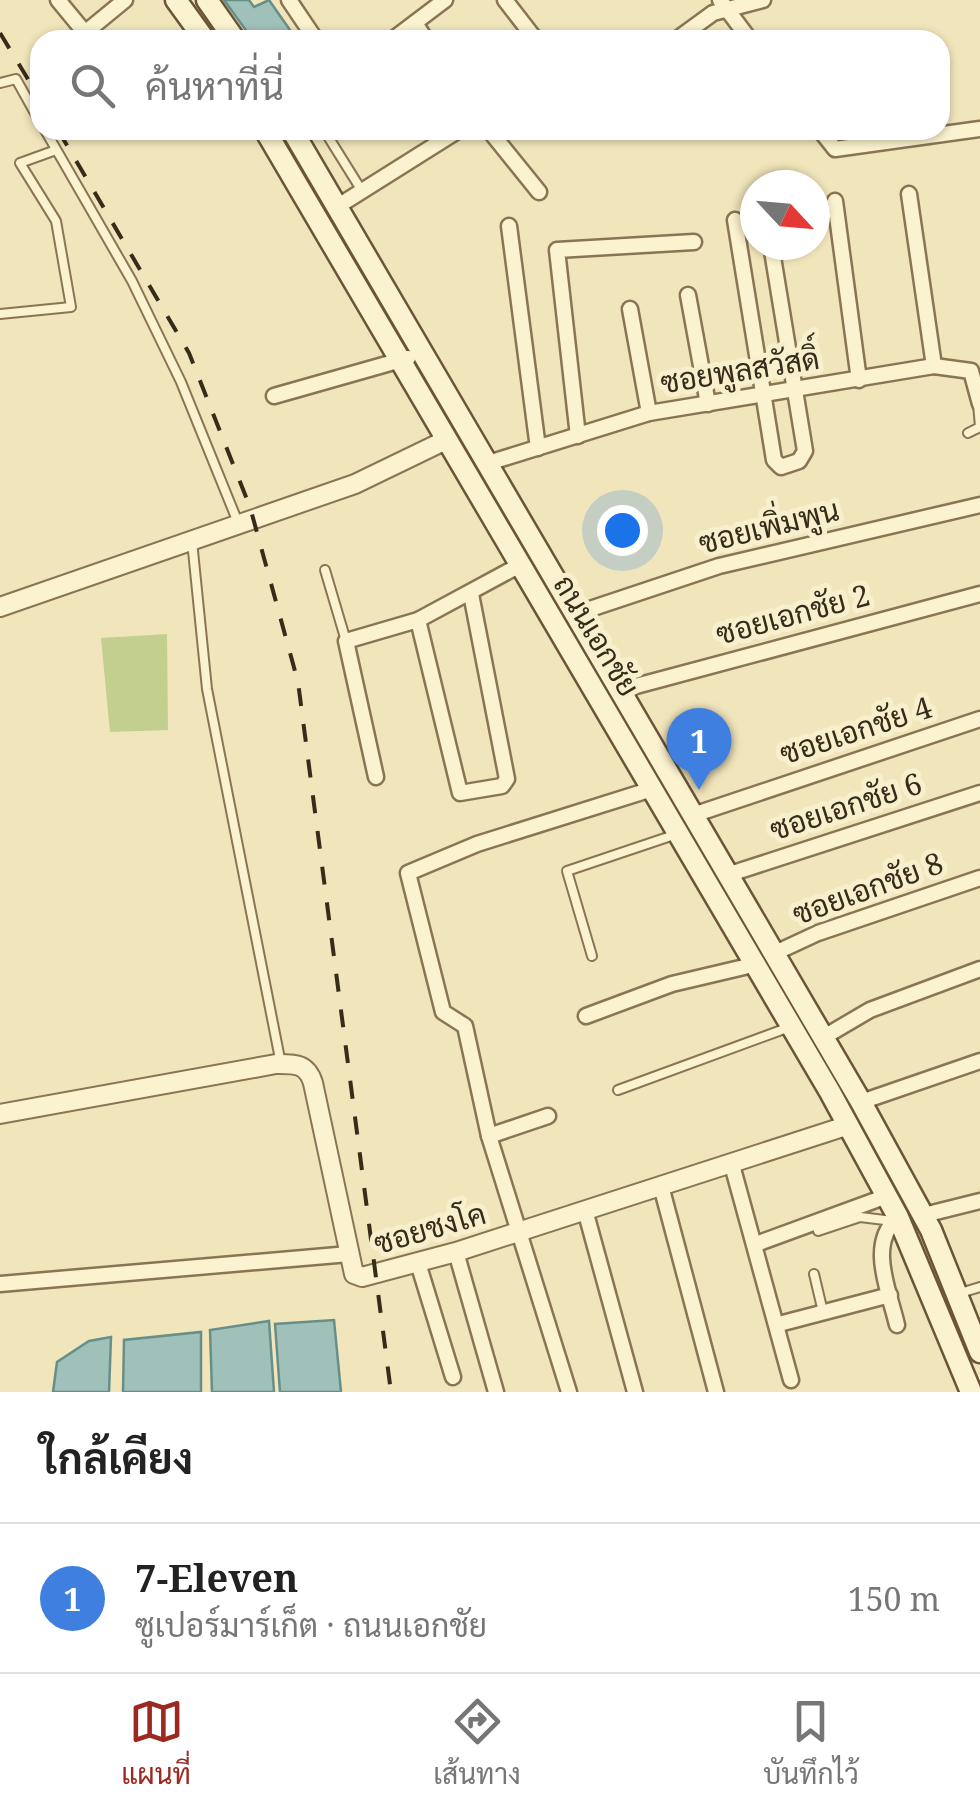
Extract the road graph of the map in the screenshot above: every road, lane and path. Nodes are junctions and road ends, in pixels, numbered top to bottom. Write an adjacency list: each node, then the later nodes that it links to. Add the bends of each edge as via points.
1 (58, 0): 11 (street)
2 (125, 0): 12 (street)
3 (176, 0): 13 (main road)
4 (207, 0): 14 (main road)
5 (289, 0): 15 (street)
6 (445, 0): 10 (street)
7 (505, 0): 18 (street)
8 (763, 0): 9 (street)
9 (723, 5): 19 (street); 20 (street)
10 (414, 23): 16 (street); 17 (street)
11 (84, 30)
12 (95, 30)
13 (198, 30)
14 (228, 30)
15 (309, 30)
16 (405, 30)
17 (419, 30)
18 (528, 30)
19 (690, 30)
20 (742, 30)
21 (0, 83): 22 (lane, via 16,79)
22 (30, 104)
23 (980, 129): 24 (street)
24 (950, 133)
25 (50, 140): 33 (lane)
26 (271, 140): 46 (main road, ถนนเอกชัย)
27 (298, 140): 38 (main road, ถนนเอกชัย)
28 (330, 140): 34 (lane)
29 (443, 140): 34 (street)
30 (497, 140): 35 (street)
31 (828, 140): 32 (street, via 835,150)
32 (904, 140)
33 (56, 150): 45 (lane, via 20,163 56,221 71,308); 61 (lane, via 97,215 181,382)
34 (362, 191): 38 (street)
35 (539, 192)
36 (909, 194): 47 (street)
37 (835, 201): 48 (street)
38 (335, 208): 46 (main road, ถนนเอกชัย)
39 (735, 220): 50 (street)
40 (509, 226): 58 (street)
41 (694, 242): 56 (street, via 557,250)
42 (774, 260): 49 (street)
43 (688, 294): 52 (street)
44 (630, 309): 54 (street)
45 (0, 314)
46 (410, 356): 51 (street); 57 (main road, ถนนเอกชัย); 59 (main road, ถนนเอกชัย)
47 (934, 366): 48 (street, ซอยพูลสวัสดิ์); 53 (street, via 971,370)
48 (859, 380): 49 (street, ซอยพูลสวัสดิ์)
49 (798, 390): 50 (street, ซอยพูลสวัสดิ์); 50 (street, via 805,451 781,467 774,460)
50 (764, 395): 52 (street, ซอยพูลสวัสดิ์)
51 (274, 396)
52 (708, 404): 54 (street, ซอยพูลสวัสดิ์)
53 (979, 404): 55 (lane, via 980,428)
54 (650, 414): 56 (street, ซอยพูลสวัสดิ์)
55 (968, 434)
56 (578, 436): 58 (street, ซอยพูลสวัสดิ์)
57 (446, 440): 61 (street, via 355,484); 63 (main road, ถนนเอกชัย)
58 (538, 448): 59 (street, ซอยพูลสวัสดิ์)
59 (486, 464): 68 (main road, ถนนเอกชัย)
60 (980, 504): 68 (street, ซอยเพิ่มพูน, via 719,566)
61 (239, 525): 62 (street)
62 (192, 541): 67 (street); 87 (lane, via 207,688)
63 (520, 566): 65 (street); 74 (main road, ถนนเอกชัย)
64 (325, 570): 70 (lane)
65 (470, 594): 69 (street); 69 (street, via 507,779 502,786 460,793)
66 (980, 594): 71 (street, ซอยเอกชัย 2)
67 (0, 607)
68 (575, 614): 71 (main road, ถนนเอกชัย)
69 (418, 620): 70 (street)
70 (346, 641): 73 (street)
71 (620, 690): 76 (main road, ถนนเอกชัย)
72 (980, 719): 76 (street, ซอยเอกชัย 4)
73 (376, 777)
74 (652, 788): 77 (main road, ถนนเอกชัย); 93 (street, via 408,873 443,1012 465,1026)
75 (980, 793): 78 (street, ซอยเอกชัย 6)
76 (694, 815): 78 (main road, ถนนเอกชัย)
77 (678, 833): 80 (lane, via 567,871); 81 (main road, ถนนเอกชัย)
78 (730, 874): 81 (main road, ถนนเอกชัย)
79 (980, 878): 81 (street, ซอยเอกชัย 8, via 818,933)
80 (592, 956)
81 (766, 958): 83 (street, ซอยเอกชัย 8); 84 (main road, ถนนเอกชัย); 85 (main road, ถนนเอกชัย)
82 (980, 969): 85 (street, via 870,1010)
83 (586, 1016)
84 (793, 1026): 88 (lane); 92 (main road, ถนนเอกชัย)
85 (824, 1037): 89 (main road, ถนนเอกชัย)
86 (980, 1061): 89 (street)
87 (282, 1064): 90 (street); 105 (street, ซอยชงโค, via 310,1072)
88 (618, 1090)
89 (861, 1102): 99 (main road, ถนนเอกชัย)
90 (0, 1114)
91 (548, 1116): 93 (street)
92 (848, 1125): 94 (street, ซอยชงโค); 96 (main road, ถนนเอกชัย)
93 (489, 1136): 101 (street)
94 (732, 1165): 95 (street, ซอยชงโค); 103 (street)
95 (661, 1186): 98 (street, ซอยชงโค); 121 (street)
96 (887, 1196): 100 (main road, ถนนเอกชัย); 103 (street)
97 (980, 1201): 99 (street)
98 (585, 1210): 101 (street, ซอยชงโค); 120 (street)
99 (924, 1215): 110 (main road, ถนนเอกชัย)
100 (896, 1219): 102 (lane, via 860,1217); 111 (street, via 880,1245); 122 (main road, ถนนเอกชัย)
101 (521, 1230): 104 (street, ซอยชงโค); 119 (street)
102 (818, 1231)
103 (756, 1244): 113 (street)
104 (456, 1252): 106 (street, ซอยชงโค); 118 (street)
105 (349, 1254): 106 (street, ซอยชงโค, via 354,1274 362,1278); 108 (street)
106 (418, 1263): 116 (street)
107 (814, 1274): 112 (lane)
108 (0, 1284)
109 (980, 1287): 110 (lane)
110 (957, 1294): 115 (main road, ถนนเอกชัย)
111 (890, 1295): 112 (street); 114 (street)
112 (823, 1312): 113 (street)
113 (779, 1324): 117 (street)
114 (897, 1325)
115 (980, 1352)
116 (453, 1378)
117 (791, 1380)
118 (496, 1392)
119 (569, 1392)
120 (635, 1392)
121 (716, 1392)
122 (972, 1392)

